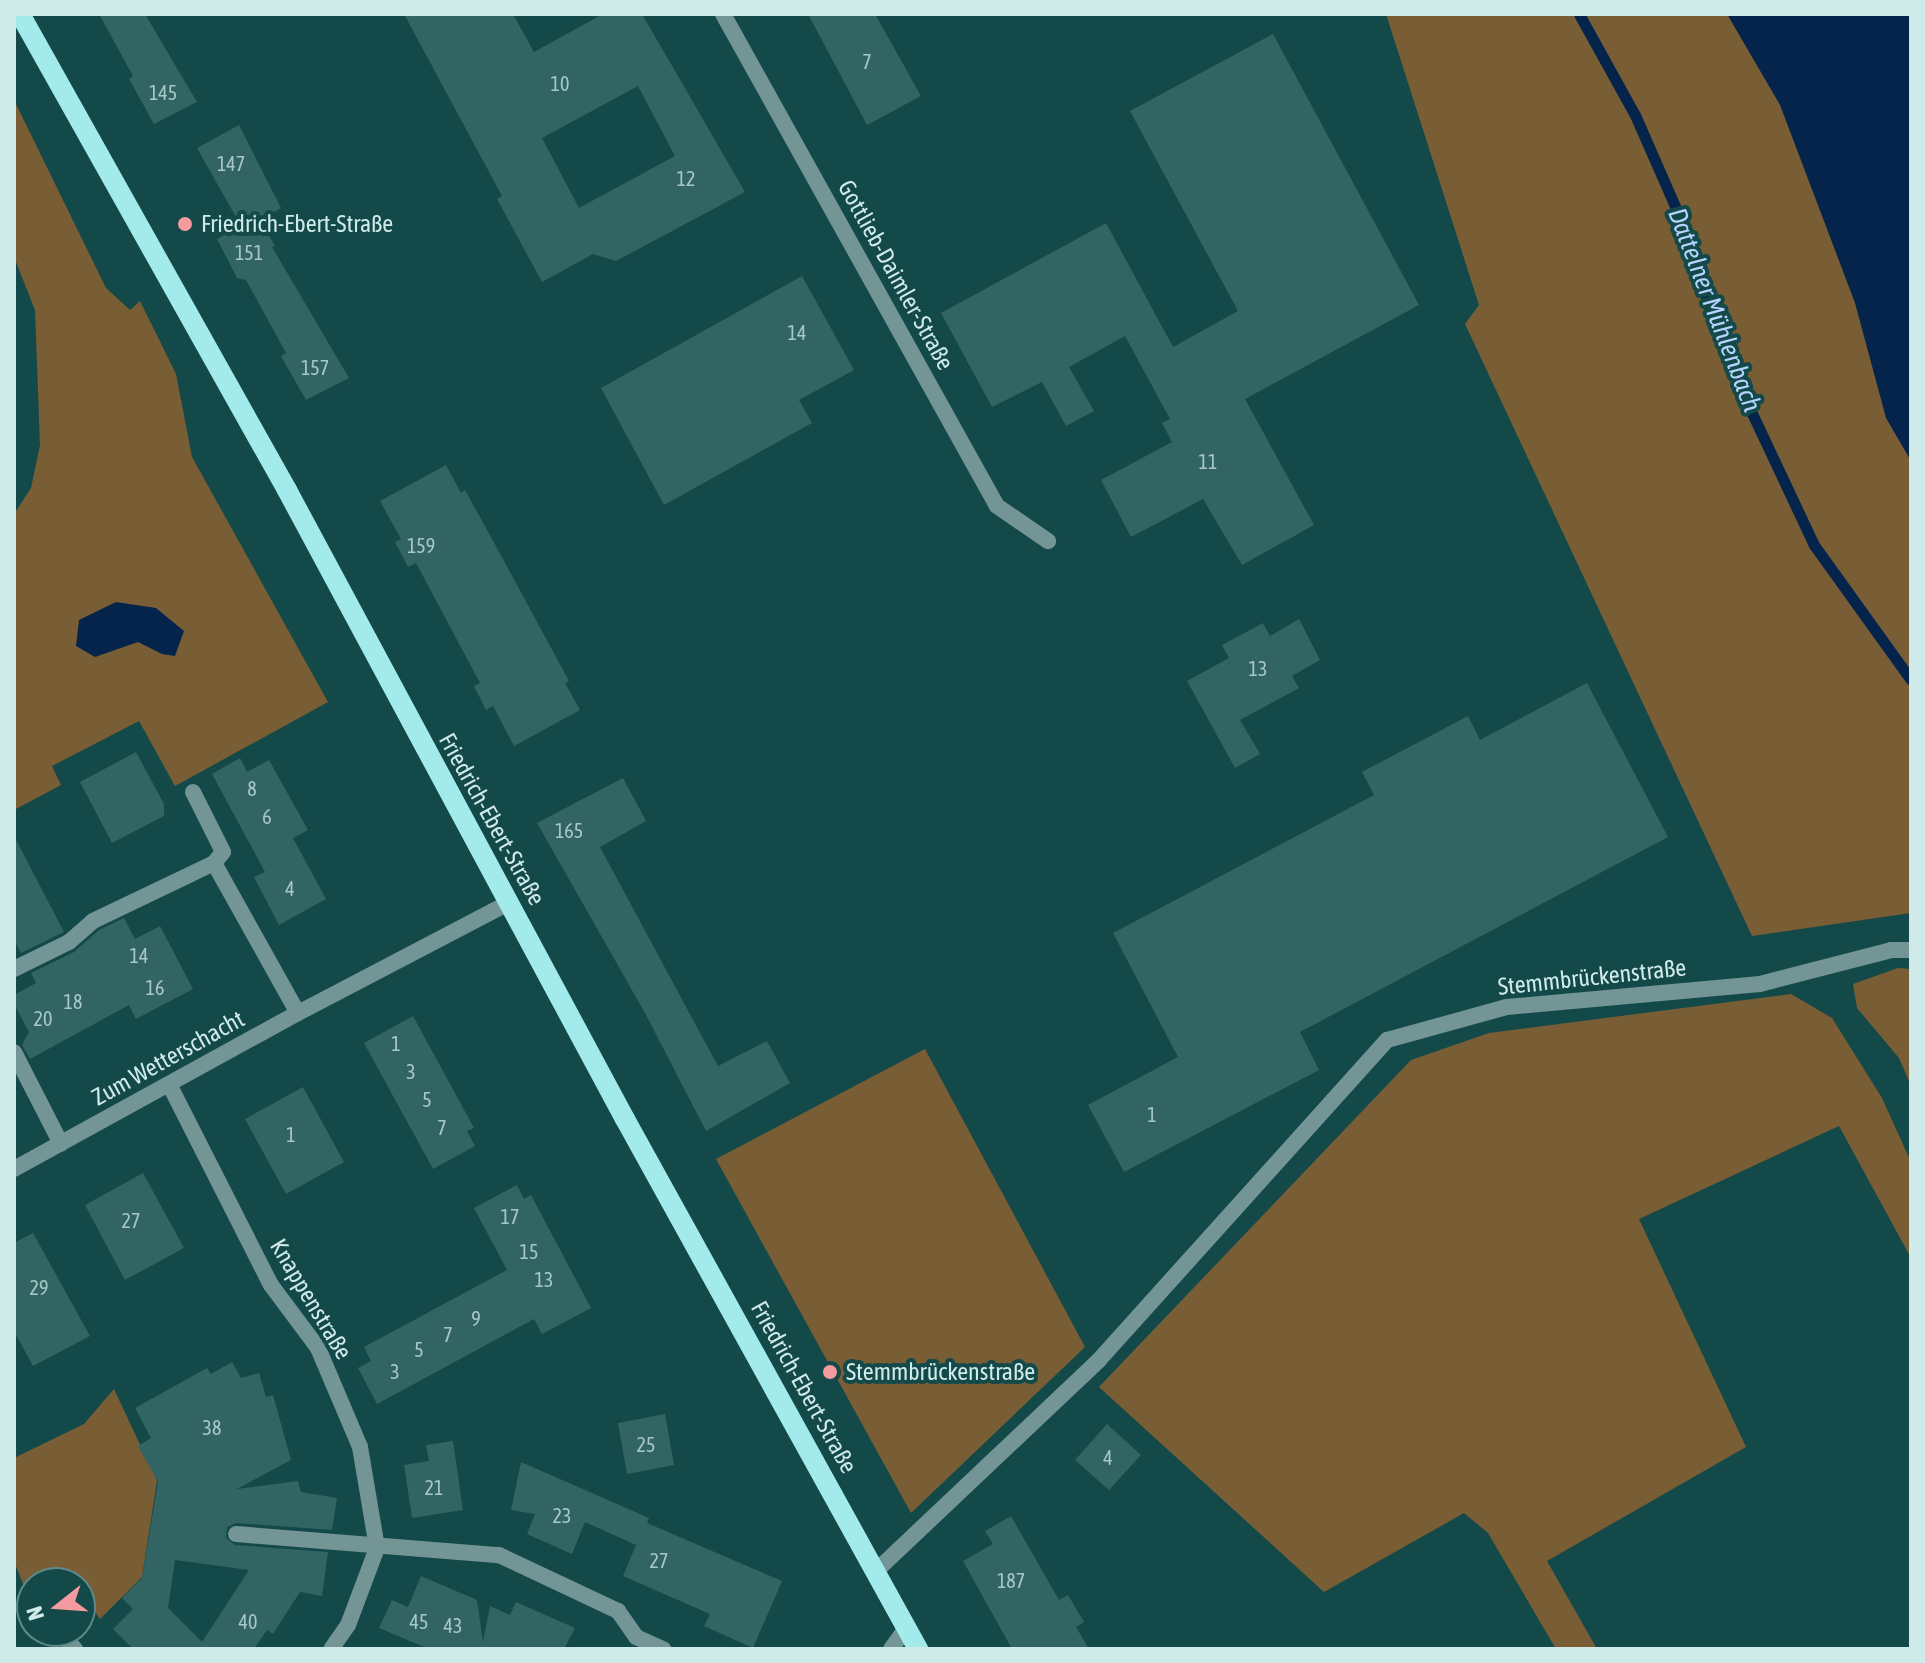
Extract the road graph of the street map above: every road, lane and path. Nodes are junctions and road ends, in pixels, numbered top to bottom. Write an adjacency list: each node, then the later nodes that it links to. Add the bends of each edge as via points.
1 (20, 14): 6 (main road, Friedrich-Ebert-Straße, via 287,490)
2 (723, 14): 3 (street, Gottlieb-Daimler-Straße, via 997,506)
3 (1048, 541)
4 (193, 792): 5 (street, via 223,852)
5 (214, 863): 8 (street, via 93,921 69,942); 9 (street)
6 (508, 903): 9 (street, Zum Wetterschacht); 16 (main road, Friedrich-Ebert-Straße)
7 (1911, 950): 16 (street, Stemmbrückenstraße, via 1891,950 1760,984 1507,1007 1387,1040 1099,1360)
8 (14, 969)
9 (298, 1013): 11 (street, Zum Wetterschacht)
10 (14, 1052): 12 (street)
11 (170, 1086): 12 (street, Zum Wetterschacht); 15 (street, Knappenstraße, via 271,1285 318,1348 360,1447)
12 (61, 1144): 13 (street, Zum Wetterschacht)
13 (14, 1169)
14 (236, 1534): 15 (street)
15 (377, 1548): 18 (street, via 348,1625); 19 (street, via 499,1555 618,1611 636,1637)
16 (875, 1572): 17 (main road, Friedrich-Ebert-Straße)
17 (907, 1627): 20 (street); 21 (main road, Friedrich-Ebert-Straße)
18 (331, 1649)
19 (663, 1649)
20 (891, 1649)
21 (918, 1649)

